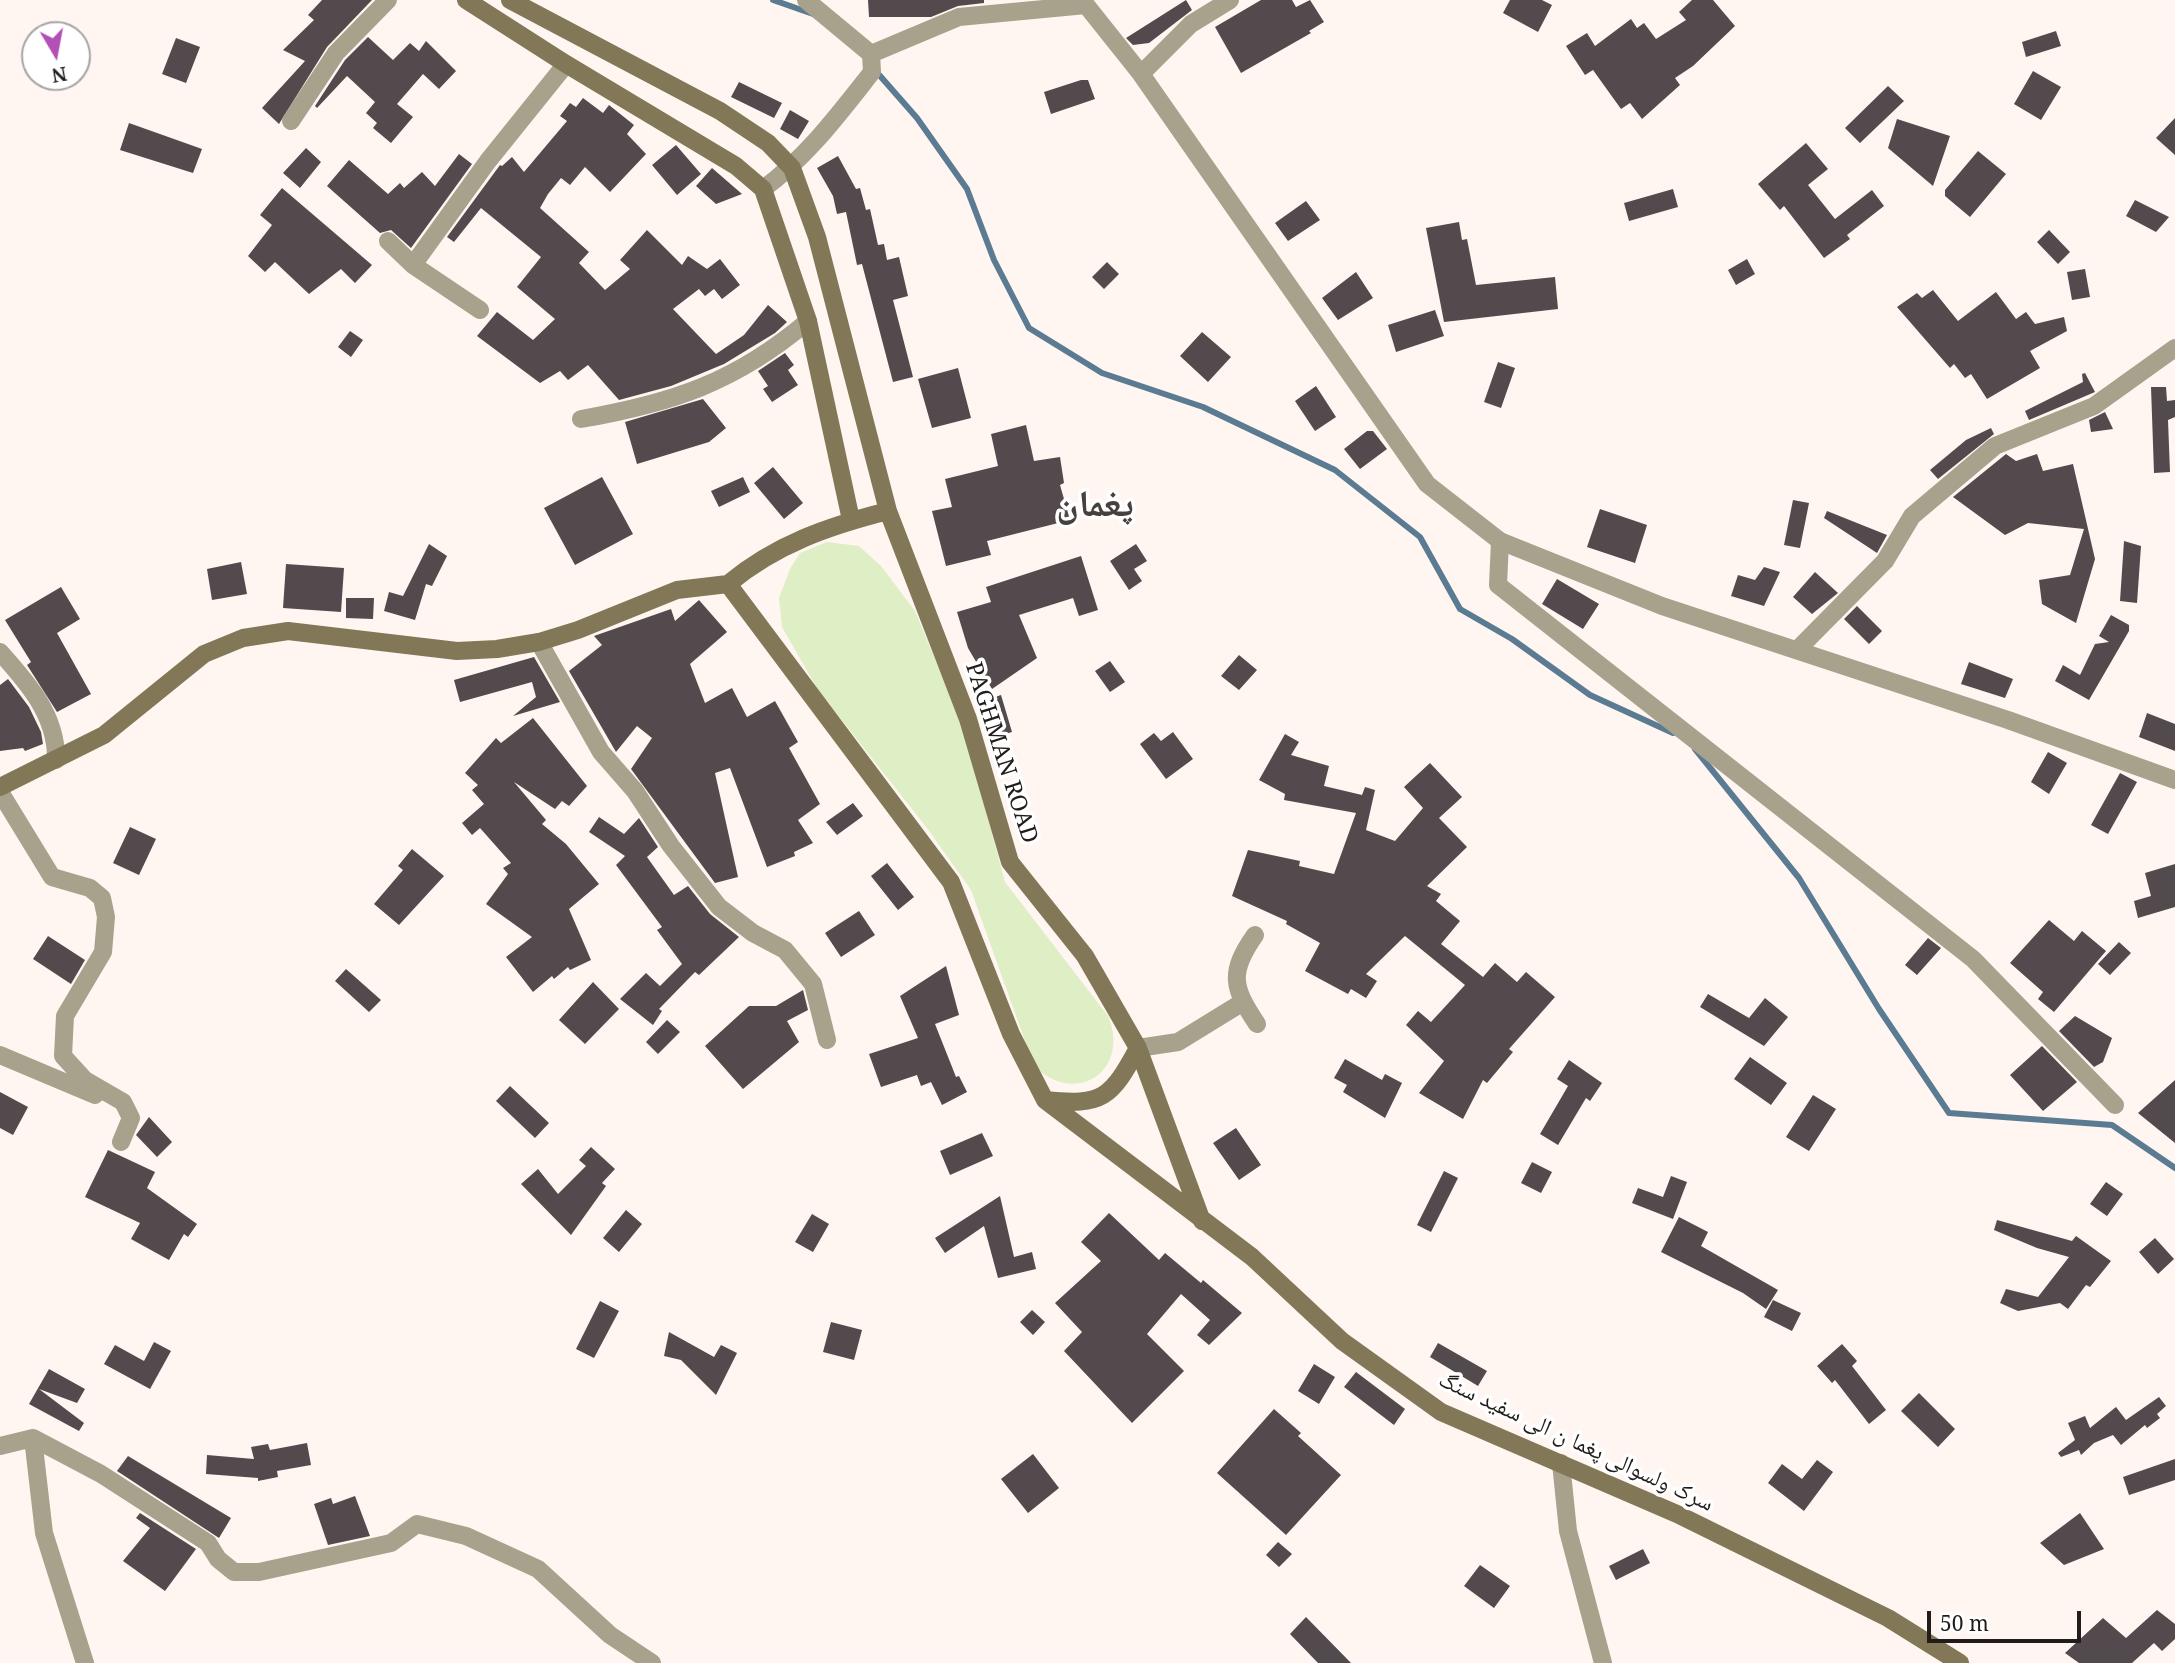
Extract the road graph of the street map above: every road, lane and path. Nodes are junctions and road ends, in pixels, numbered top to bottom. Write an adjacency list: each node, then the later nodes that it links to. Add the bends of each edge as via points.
1 (388, 0): 9 (street, via 336,53)
2 (466, 0): 7 (main road)
3 (510, 0): 10 (main road, via 720,111 768,143)
4 (806, 0): 6 (street)
5 (1230, 0): 8 (street, via 1191,24)
6 (871, 54): 8 (street, via 959,17 1086,5); 10 (street, via 872,72)
7 (566, 64): 11 (main road, via 736,166); 13 (street, via 488,160)
8 (1141, 74): 20 (street, via 1427,484)
9 (291, 121)
10 (792, 168): 11 (street); 18 (main road, PAGHMAN ROAD, via 817,237)
11 (763, 189): 15 (main road)
12 (388, 241): 13 (street)
13 (413, 265): 14 (street)
14 (480, 310)
15 (808, 321): 17 (street, via 783,342 693,393); 19 (main road)
16 (2175, 348): 23 (street, via 2094,406 1995,446 1912,516 1885,561)
17 (581, 419)
18 (888, 511): 19 (main road); 33 (main road, PAGHMAN ROAD, via 968,719 1010,862 1085,956)
19 (852, 520): 21 (main road, via 794,540)
20 (1500, 541): 23 (street, via 1662,606); 37 (street, via 1498,585 1973,959)
21 (728, 584): 22 (main road, via 677,590); 35 (main road, via 951,882 1011,1034)
22 (539, 642): 25 (main road, via 457,651 288,631 243,638 204,654 104,735); 32 (street, via 600,752 635,791 719,907 785,950 813,984)
23 (1797, 650): 26 (street)
24 (0, 652): 25 (street, via 27,682 46,714 56,740)
25 (56, 760): 27 (main road)
26 (2175, 780)
27 (0, 787)
28 (0, 792): 36 (street, via 51,877 90,888 102,898 106,916 103,951 65,1016 63,1056 85,1080)
29 (1255, 935): 30 (street, via 1239,958 1237,983)
30 (1243, 1002): 31 (street); 33 (street, via 1178,1042)
31 (1257, 1024)
32 (827, 1040)
33 (1138, 1048): 35 (main road, via 1121,1079 1104,1097 1073,1103); 39 (main road, PAGHMAN ROAD)
34 (0, 1055): 36 (street, via 86,1093)
35 (1045, 1100): 39 (main road, سرک ولسوالی پغما ن الی سفید سنگ)
36 (123, 1102): 38 (street, via 131,1118)
37 (2115, 1105)
38 (121, 1142)
39 (1202, 1221): 42 (main road, سرک ولسوالی پغما ن الی سفید سنگ, via 1252,1257 1342,1340 1441,1412)
40 (33, 1438): 41 (street); 43 (street, via 44,1533); 44 (street, via 101,1474 208,1543 234,1572 259,1572 391,1543 417,1524 466,1536 538,1569 610,1635)
41 (0, 1447)
42 (1561, 1463): 45 (street, via 1568,1531); 46 (main road, سرک ولسوالی پغما ن الی سفید سنگ, via 1677,1514 1875,1612)
43 (85, 1663)
44 (652, 1663)
45 (1603, 1663)
46 (1960, 1663)

